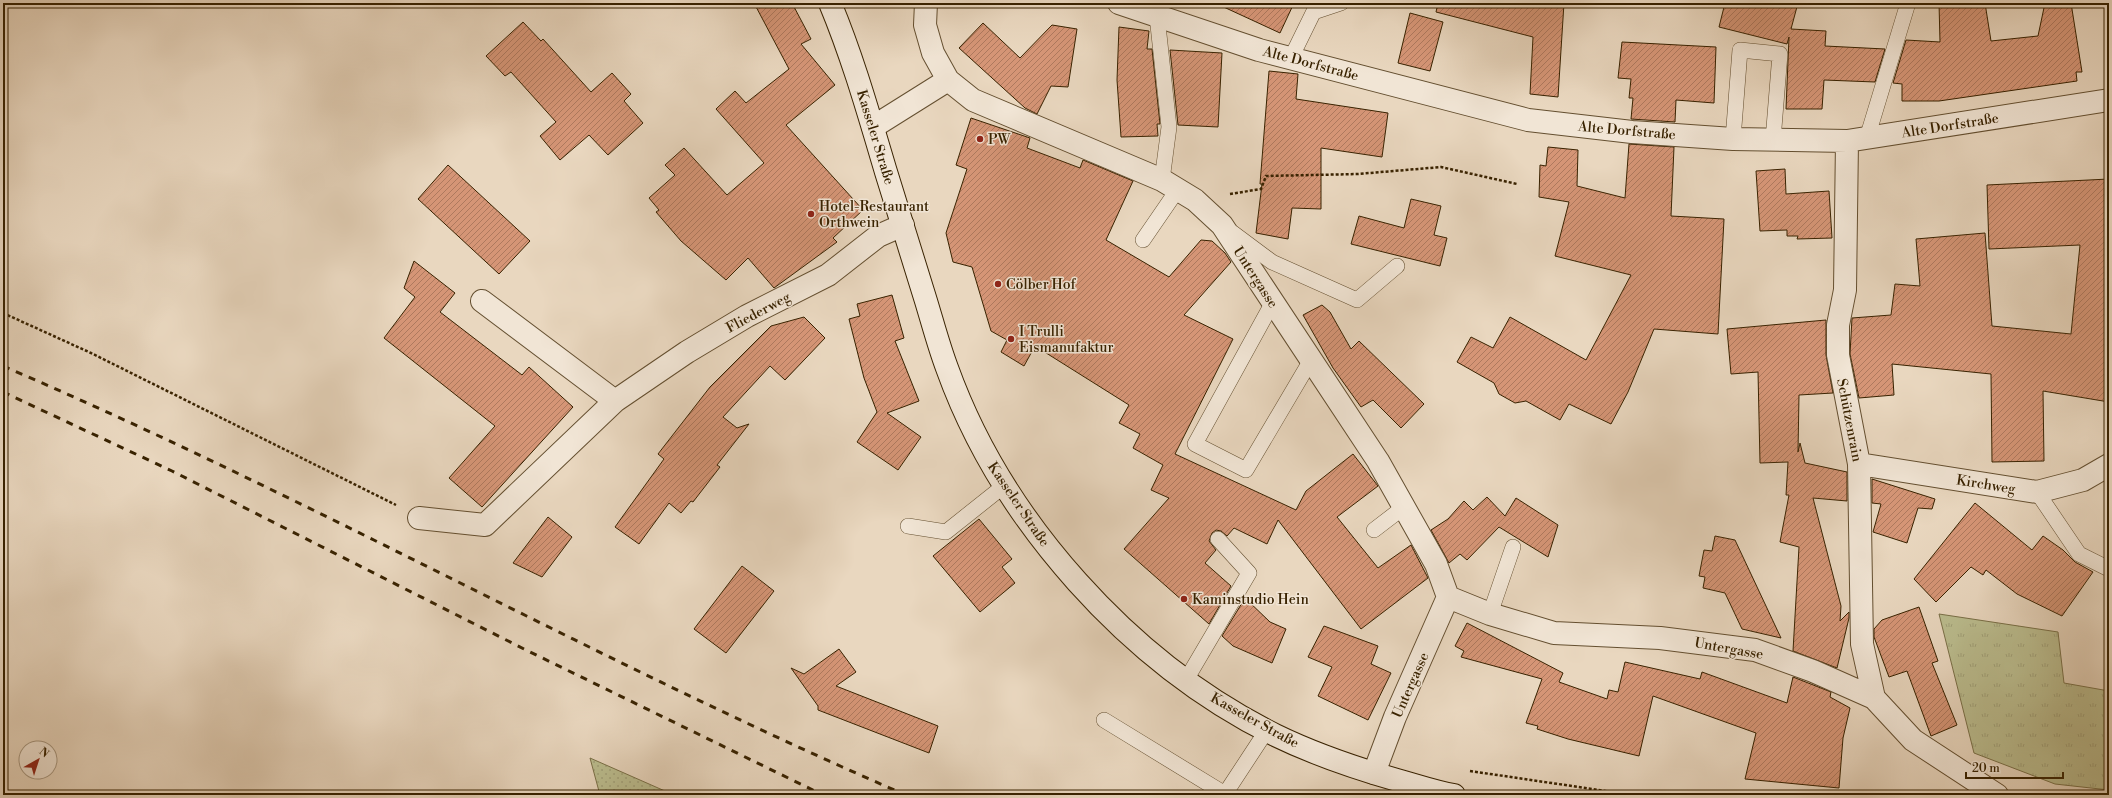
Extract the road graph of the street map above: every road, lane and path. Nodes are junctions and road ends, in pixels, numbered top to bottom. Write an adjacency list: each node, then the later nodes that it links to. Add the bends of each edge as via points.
1 (830, 3): 11 (street, Kasseler Straße, via 858,77)
2 (926, 3): 9 (street, Untergasse, via 925,25 933,54)
3 (1119, 3): 7 (street, Alte Dorfstraße)
4 (1341, 3): 6 (lane)
5 (1908, 3): 14 (lane)
6 (1316, 7): 8 (lane)
7 (1161, 9): 8 (street, Alte Dorfstraße, via 1236,43); 16 (lane, via 1169,127)
8 (1291, 58): 12 (street, Alte Dorfstraße, via 1528,120 1632,132)
9 (948, 80): 11 (street); 16 (street, Untergasse, via 973,100)
10 (2109, 100): 14 (street, Alte Dorfstraße)
11 (873, 127): 17 (street, Kasseler Straße)
12 (1733, 139): 13 (street, Alte Dorfstraße); 13 (lane, via 1740,50 1780,54)
13 (1773, 140): 14 (street, Alte Dorfstraße)
14 (1857, 140): 26 (street, Schützenrain, via 1846,290 1838,325 1838,355)
15 (1517, 184): 16 (path, via 1442,167 1350,175 1266,176 1262,189)
16 (1178, 189): 18 (street, Untergasse); 19 (lane)
17 (903, 225): 25 (street, Fliederweg, via 878,236 828,275 747,316 687,352); 28 (street, Kasseler Straße, via 947,369 969,421)
18 (1222, 225): 20 (lane, via 1272,262 1357,300); 22 (street, Untergasse)
19 (1143, 240)
20 (1397, 266)
21 (482, 300): 25 (street)
22 (1273, 302): 24 (street, Untergasse); 24 (lane, via 1194,444 1246,470)
23 (3, 313): 31 (path, via 91,353)
24 (1311, 360): 30 (street, Untergasse, via 1378,461)
25 (615, 401): 31 (street, Fliederweg, via 485,525)
26 (1859, 464): 29 (street, Kirchweg); 40 (street, Schützenrain, via 1862,644)
27 (2109, 465): 29 (street, Kirchweg, via 2083,480)
28 (1005, 485): 32 (lane, via 946,532); 39 (street, Kasseler Straße, via 1046,546 1079,583 1131,635)
29 (2037, 492): 36 (lane, via 2079,554)
30 (1404, 507): 33 (lane); 37 (street, Untergasse, via 1436,564)
31 (419, 518)
32 (908, 526)
33 (1374, 530)
34 (1218, 539): 39 (lane, via 1249,573)
35 (1513, 547): 38 (lane)
36 (2109, 569)
37 (1448, 597): 38 (street, Untergasse); 44 (street, Untergasse, via 1395,717)
38 (1490, 614): 40 (street, Untergasse, via 1554,633 1660,638 1755,650 1813,671)
39 (1186, 680): 42 (street, Kasseler Straße)
40 (1874, 698): 47 (street, Untergasse, via 1913,740)
41 (1104, 720): 42 (lane, via 1225,794)
42 (1267, 730): 44 (street, Kasseler Straße, via 1327,757)
43 (1464, 770): 46 (path, via 1626,794)
44 (1374, 773): 45 (street, Kasseler Straße)
45 (1454, 795)
46 (1656, 795)
47 (1997, 795)

